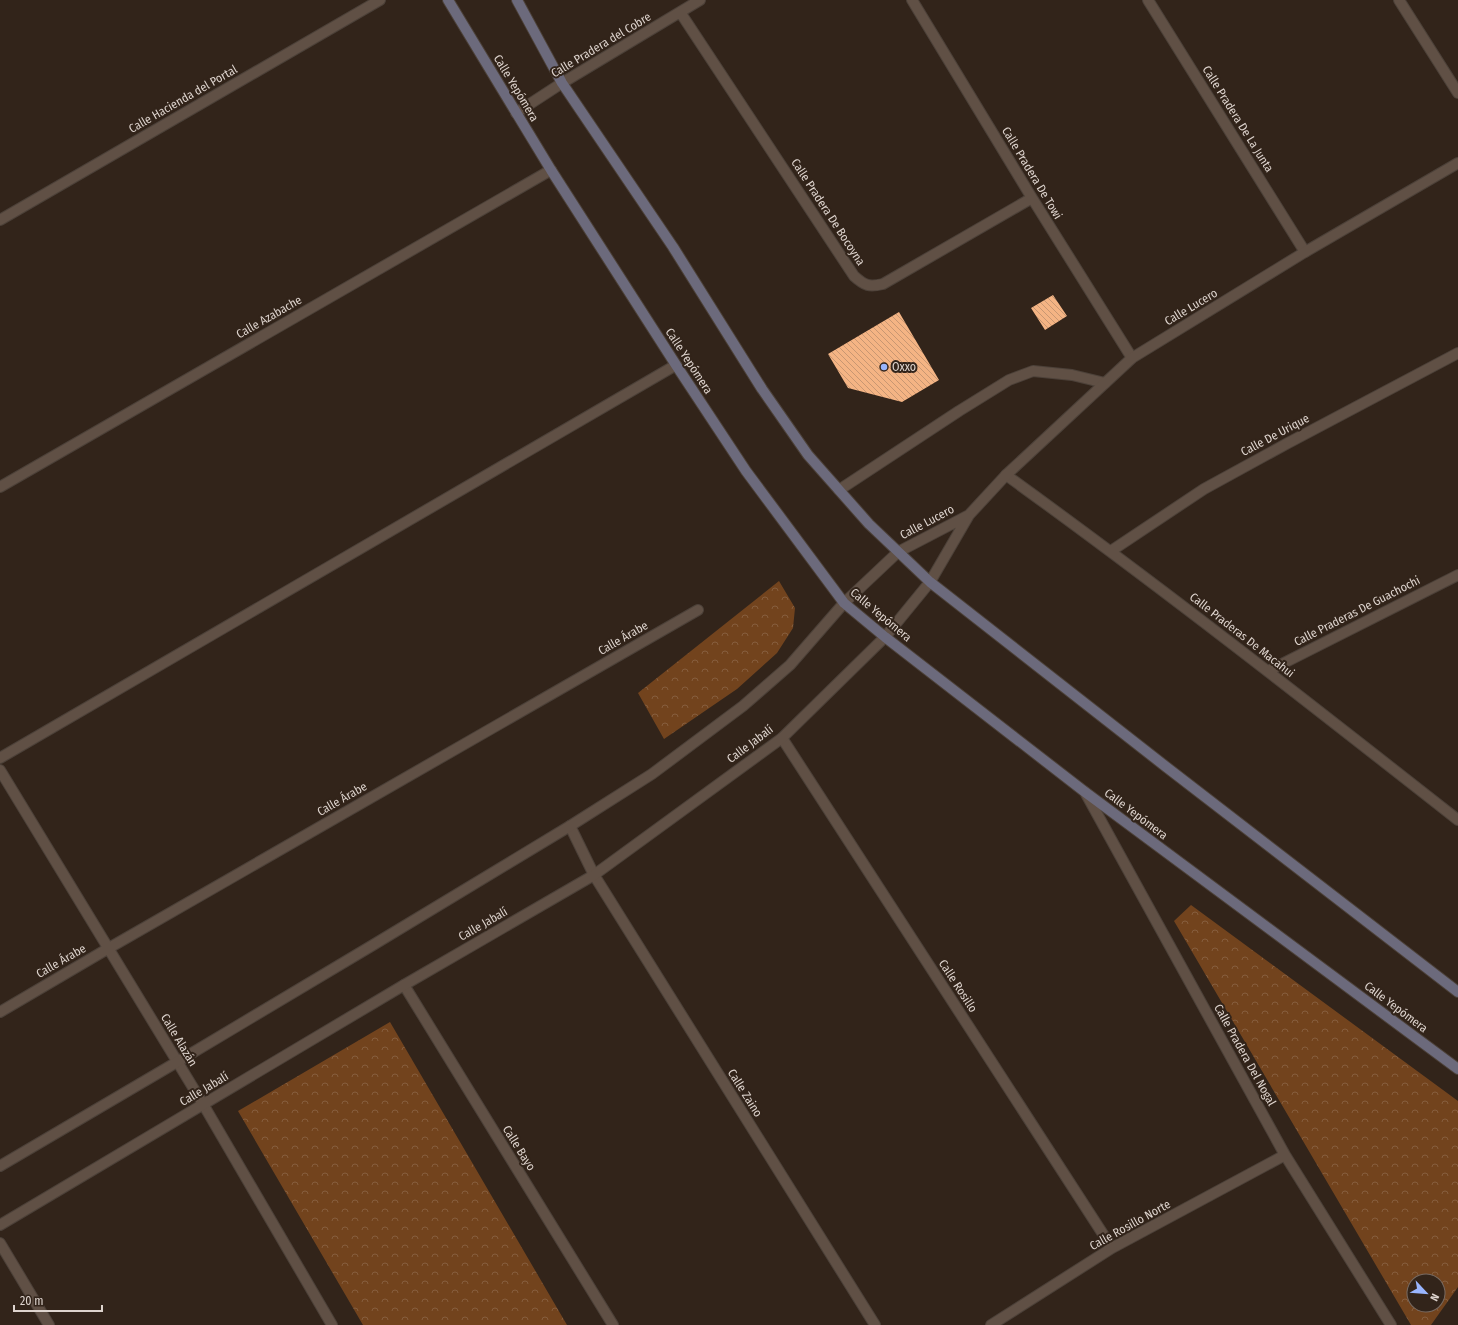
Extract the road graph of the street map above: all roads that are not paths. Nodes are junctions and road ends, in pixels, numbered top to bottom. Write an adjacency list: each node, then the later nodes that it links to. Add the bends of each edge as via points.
1 (380, 0): 15 (street, Calle Hacienda del Portal)
2 (448, 0): 11 (main road, Calle Yepómera)
3 (517, 0): 9 (main road)
4 (700, 0): 8 (street, Calle Pradera del Cobre)
5 (912, 0): 14 (street, Calle Pradera De Towi)
6 (1148, 0): 16 (street, Calle Pradera De La Junta)
7 (1399, 0): 10 (street)
8 (680, 12): 9 (street, Calle Pradera del Cobre); 14 (street, Calle Pradera De Bocoyna, via 854,276 862,284 883,284)
9 (562, 83): 11 (street, Calle Pradera del Cobre); 23 (main road, via 673,247 762,389 808,455)
10 (1458, 93)
11 (516, 113): 13 (main road, Calle Yepómera)
12 (1458, 163): 16 (street, Calle Lucero)
13 (551, 170): 19 (main road, Calle Yepómera); 22 (street, Calle Azabache)
14 (1032, 198): 18 (street, Calle Pradera De Towi)
15 (0, 220)
16 (1305, 252): 18 (street, Calle Lucero)
17 (1458, 352): 25 (street, Calle De Urique, via 1204,489)
18 (1132, 358): 20 (street, Calle Lucero)
19 (676, 365): 29 (main road, Calle Yepómera, via 746,471); 34 (street)
20 (1105, 383): 21 (street, Calle Lucero); 23 (street, via 1072,375 1033,371 1009,380)
21 (1006, 475): 24 (street, Calle Lucero); 25 (street, Calle Praderas De Macahui)
22 (0, 486)
23 (839, 490): 26 (main road)
24 (969, 515): 26 (street, Calle Lucero); 28 (street, Calle Lucero)
25 (1111, 551): 32 (street, Calle Praderas De Macahui)
26 (898, 552): 28 (main road); 29 (street)
27 (1458, 575): 32 (street, Calle Praderas De Guachochi)
28 (930, 582): 31 (street, Calle Jabalí); 42 (main road)
29 (844, 603): 31 (main road, Calle Yepómera); 38 (street, via 790,665 743,706 652,774)
30 (698, 610): 40 (street, Calle Árabe)
31 (885, 637): 33 (street, Calle Jabalí); 36 (main road, Calle Yepómera)
32 (1268, 671): 37 (street, Calle Praderas De Macahui)
33 (782, 738): 39 (street, Calle Jabalí); 51 (street, Calle Rosillo)
34 (0, 758)
35 (0, 770): 40 (street, Calle Alazán)
36 (1085, 792): 45 (main road, Calle Yepómera); 47 (street, Calle Pradera Del Nogal)
37 (1456, 817)
38 (570, 826): 39 (street, Calle Zaino); 44 (street)
39 (594, 875): 41 (street, Calle Jabalí); 55 (street, Calle Zaino)
40 (109, 948): 43 (street, Calle Árabe); 44 (street, Calle Alazán)
41 (404, 985): 46 (street, Calle Jabalí); 54 (street, Calle Bayo)
42 (1458, 992)
43 (0, 1012)
44 (177, 1062): 46 (street, Calle Alazán); 48 (street)
45 (1458, 1069)
46 (203, 1104): 49 (street, Calle Jabalí); 53 (street, Calle Alazán)
47 (1285, 1155): 51 (street, Calle Rosillo Norte); 57 (street, Calle Pradera Del Nogal)
48 (0, 1166)
49 (0, 1225)
50 (0, 1243): 52 (street)
51 (1112, 1248): 56 (street, Calle Rosillo Norte)
52 (49, 1325)
53 (332, 1325)
54 (613, 1325)
55 (874, 1325)
56 (991, 1325)
57 (1391, 1325)

